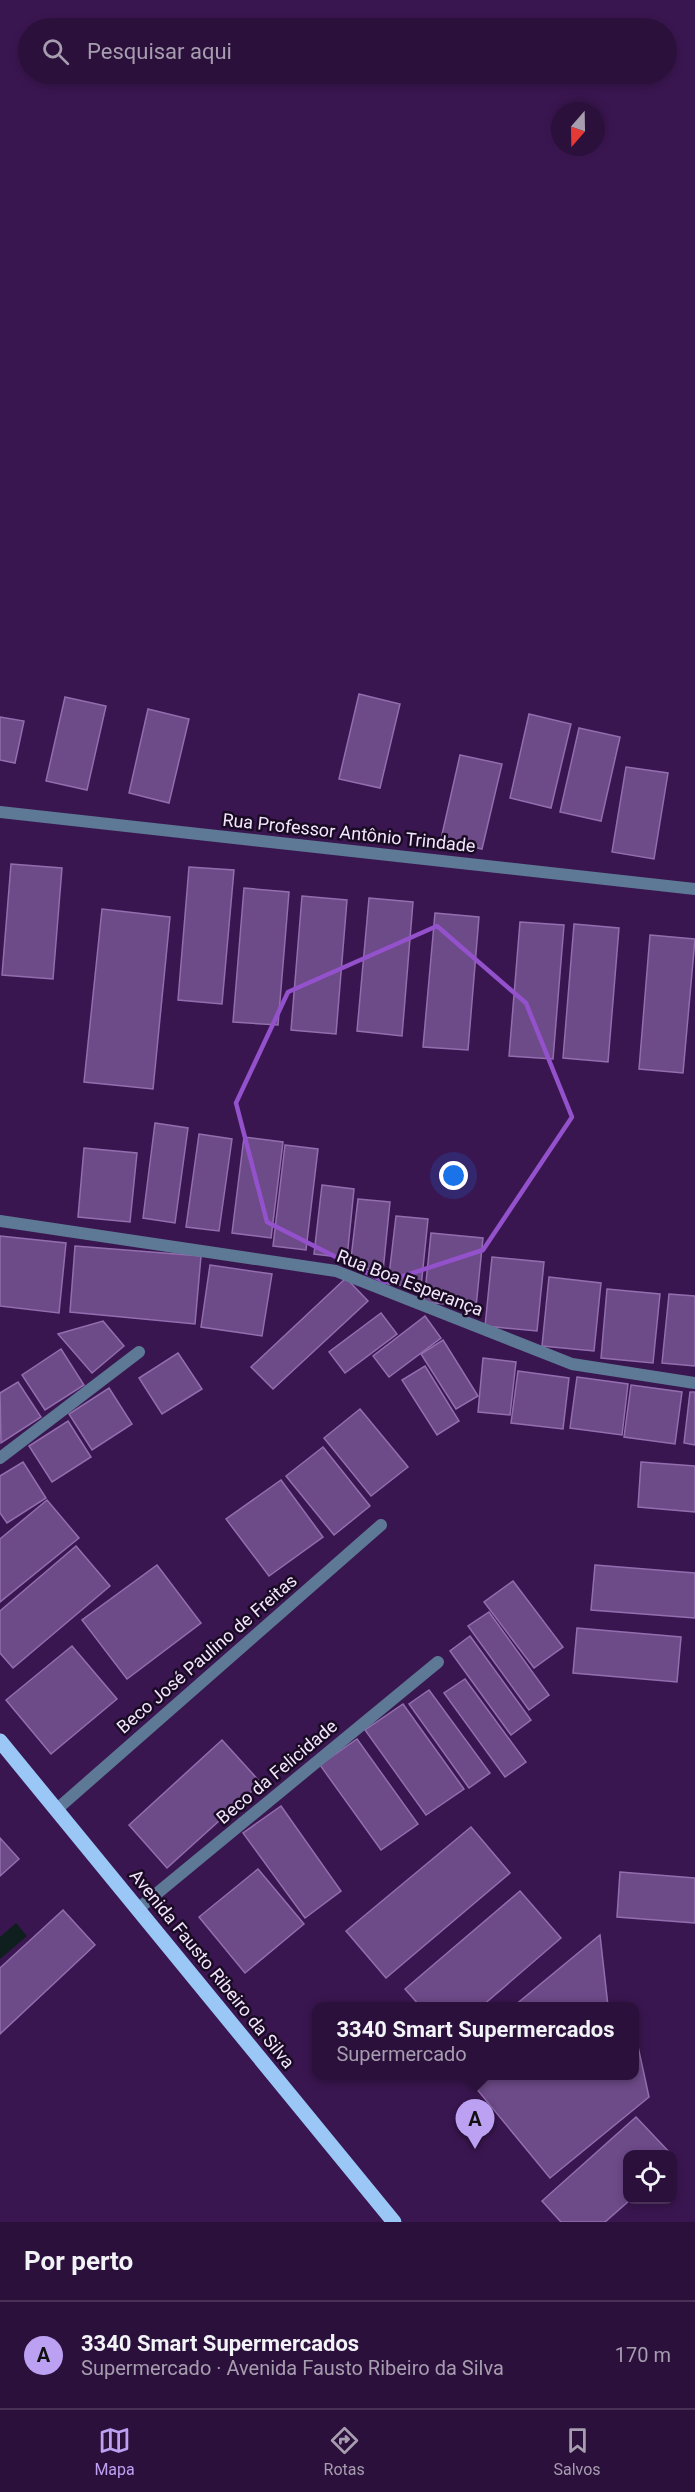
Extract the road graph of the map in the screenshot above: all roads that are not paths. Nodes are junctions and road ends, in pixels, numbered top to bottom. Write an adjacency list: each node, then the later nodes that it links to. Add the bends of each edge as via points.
1 (0, 812): 2 (street, Rua Professor Antônio Trindade)
2 (695, 889)
3 (0, 1221): 5 (street, Rua Boa Esperança, via 336,1271 572,1364)
4 (139, 1352): 6 (street)
5 (695, 1383)
6 (0, 1458)
7 (381, 1525): 10 (street, Beco José Paulino de Freitas)
8 (438, 1662): 11 (street, Beco da Felicidade)
9 (0, 1741): 10 (main road, Avenida Fausto Ribeiro da Silva)
10 (56, 1810): 11 (main road, Avenida Fausto Ribeiro da Silva)
11 (138, 1909): 12 (main road, Avenida Fausto Ribeiro da Silva)
12 (394, 2222)

